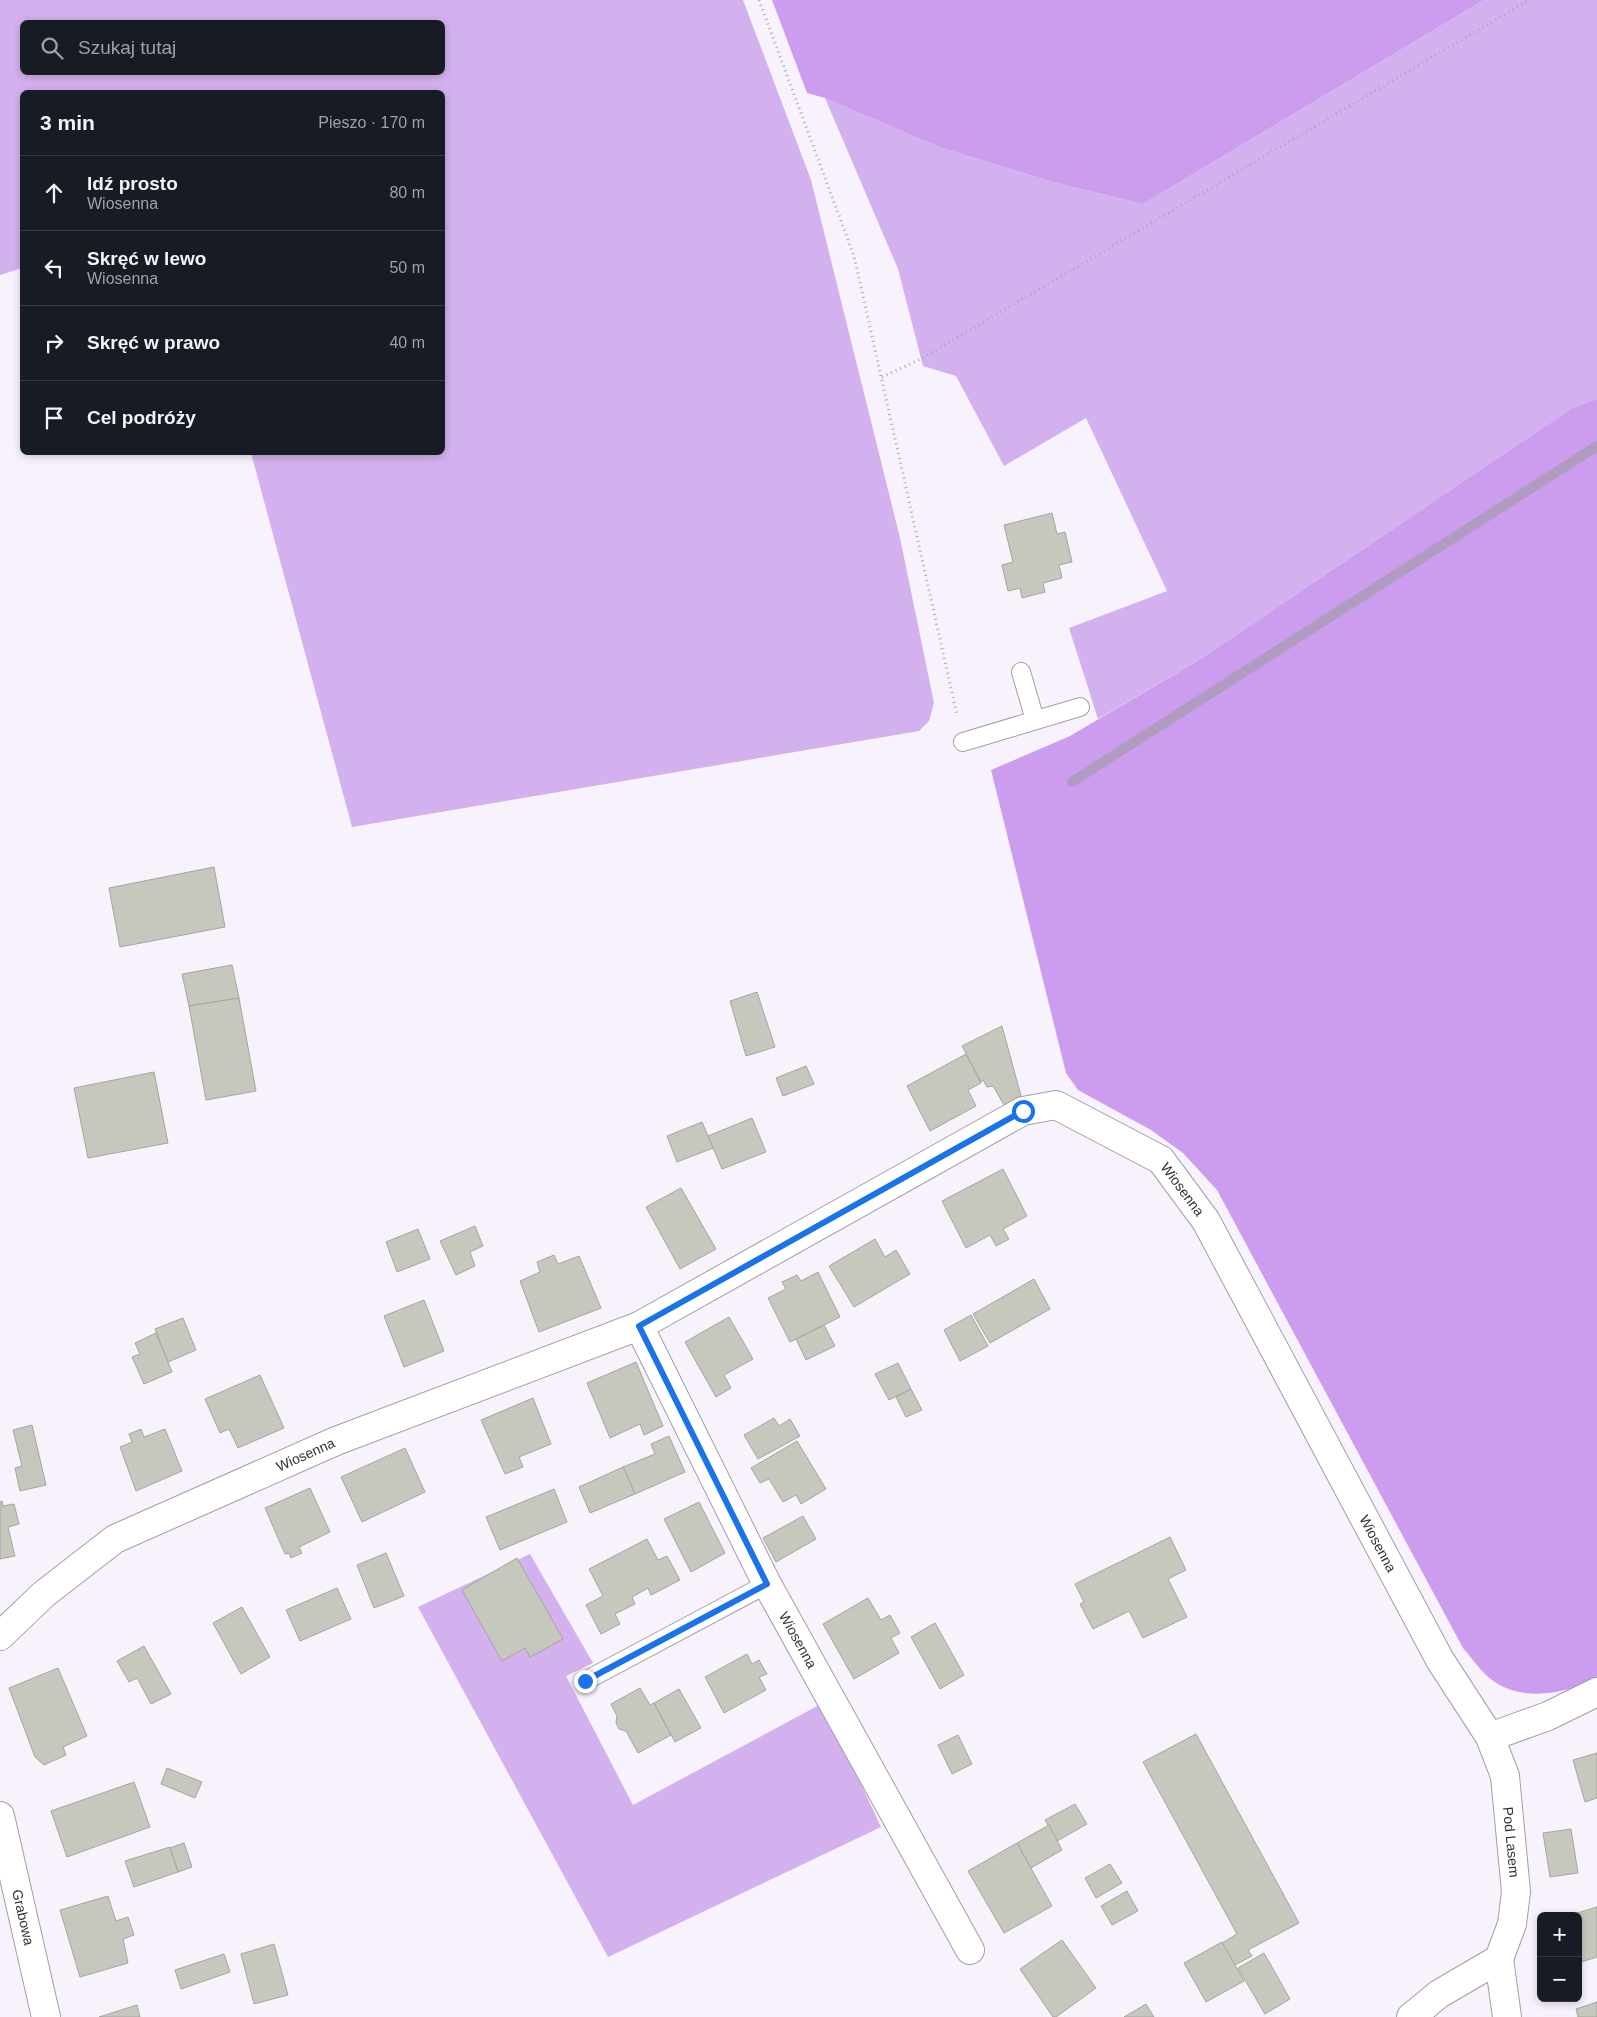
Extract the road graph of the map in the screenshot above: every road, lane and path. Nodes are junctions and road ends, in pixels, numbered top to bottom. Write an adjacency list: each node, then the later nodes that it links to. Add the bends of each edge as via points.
1 (759, 0): 3 (path, via 854,256)
2 (1529, 0): 3 (path, via 929,354)
3 (882, 377): 7 (path)
4 (1021, 672): 6 (lane)
5 (1080, 707): 6 (lane)
6 (1036, 720): 7 (lane)
7 (963, 742)
8 (639, 1326): 9 (street, Wiosenna); 10 (street, Wiosenna, via 336,1441 115,1539 44,1594); 13 (street, Wiosenna, via 1023,1111 1056,1105 1161,1160 1206,1221 1440,1660)
9 (767, 1584): 11 (lane); 15 (street, Wiosenna)
10 (0, 1636)
11 (585, 1681)
12 (1597, 1692): 13 (street, via 1548,1716)
13 (1490, 1738): 16 (street, Pod Lasem, via 1505,1776 1516,1892 1512,1924)
14 (0, 1816): 17 (street, Grabowa)
15 (970, 1950)
16 (1499, 1959): 18 (street, via 1439,1994); 19 (street)
17 (46, 2017)
18 (1411, 2017)
19 (1507, 2017)

